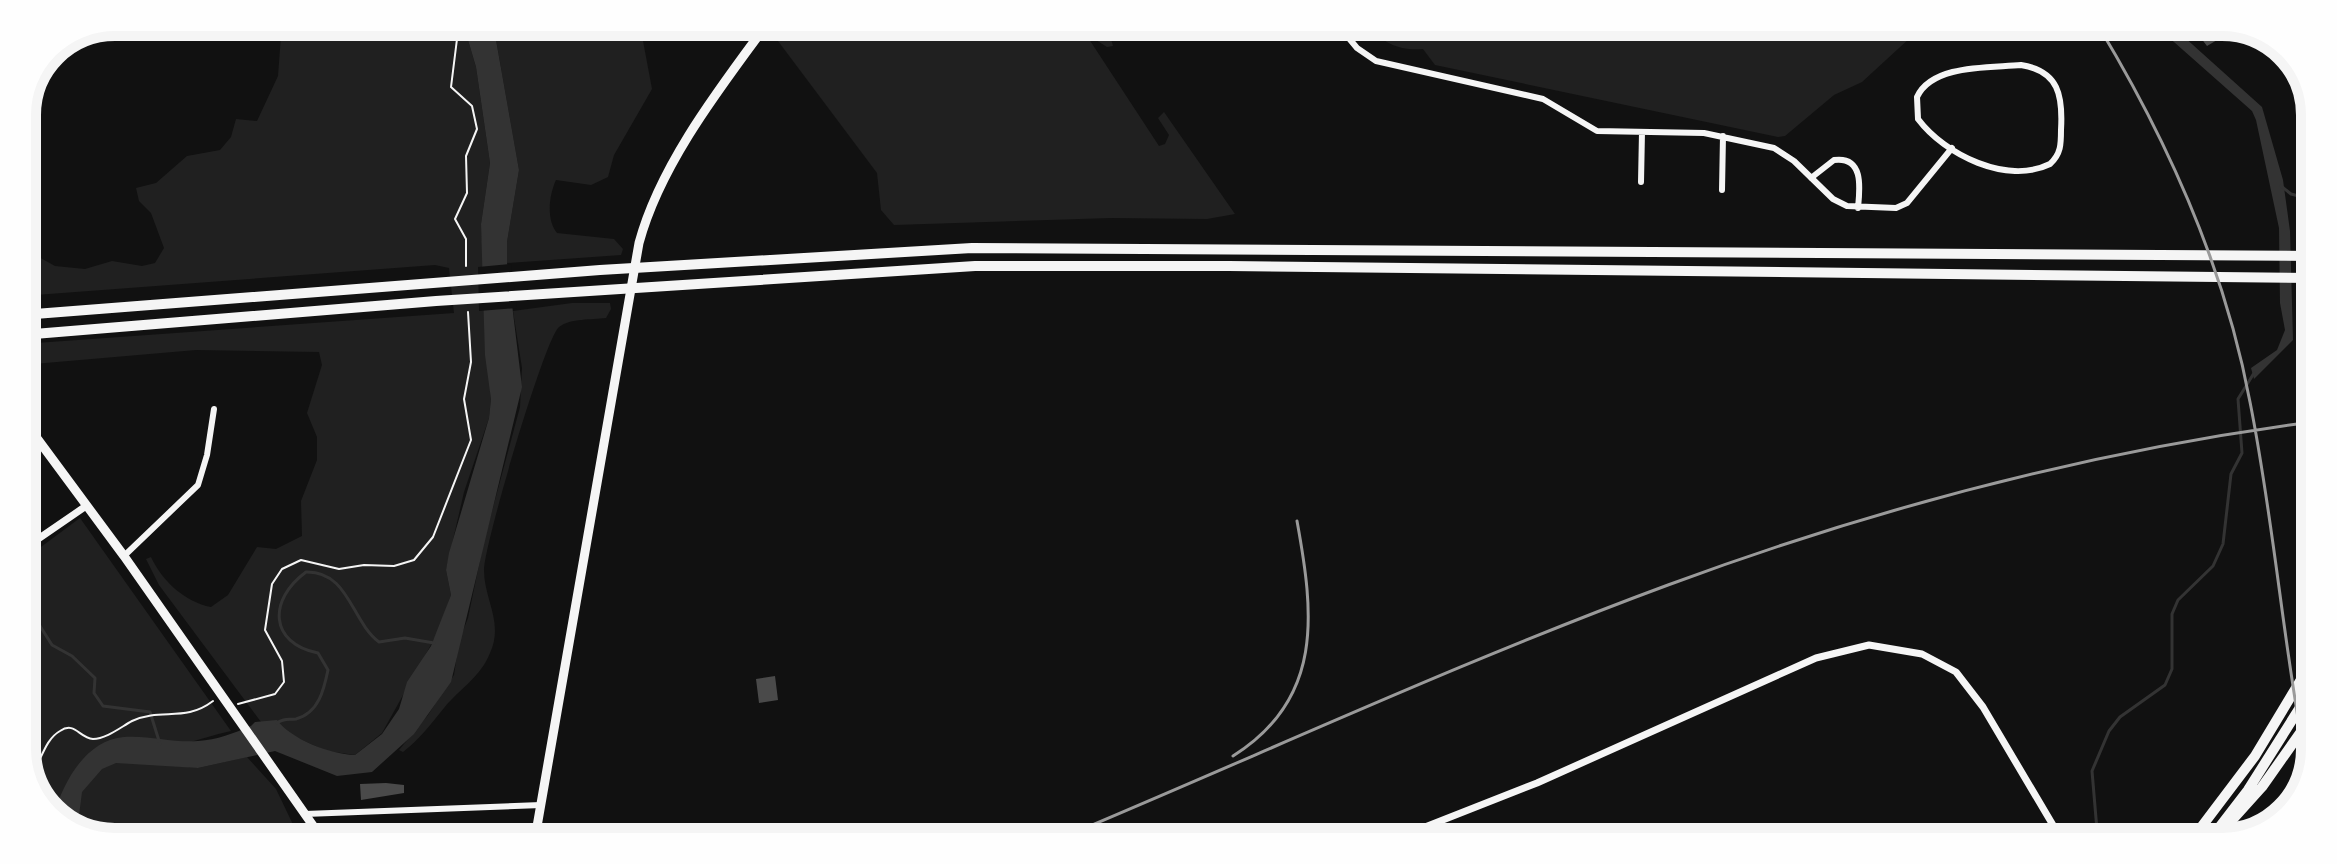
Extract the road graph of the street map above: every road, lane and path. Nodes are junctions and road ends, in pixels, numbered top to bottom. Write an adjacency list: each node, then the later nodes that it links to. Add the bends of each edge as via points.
1 (456, 36): 12 (path, via 451,87 472,106 477,129 466,156 467,193 455,219 466,239)
2 (759, 36): 28 (main road, via 688,138 648,208)
3 (1347, 36): 4 (street, via 1357,48 1388,65 1543,99 1593,129)
4 (1642, 132): 5 (street); 8 (street)
5 (1723, 136): 7 (street, via 1782,152); 9 (street)
6 (1952, 148): 6 (street, via 1993,169 2050,164 2061,148 2061,92 2047,74 2021,65 1932,79 1917,97 1917,115); 10 (street, via 1907,203)
7 (1811, 178): 10 (street, via 1833,199); 10 (street, via 1834,160 1853,164 1860,182)
8 (1641, 182)
9 (1722, 190)
10 (1858, 208)
11 (2301, 256): 15 (highway, via 1073,246 675,265)
12 (466, 266)
13 (2301, 277): 16 (highway, via 1075,265 877,270)
14 (468, 312): 24 (path, via 471,362 464,399 471,440 433,537 414,560 394,566 339,569 301,560 282,569 272,584 265,630 282,661 284,682 275,694)
15 (36, 314)
16 (36, 334)
17 (214, 409): 21 (street, via 198,485)
18 (36, 437): 19 (main road)
19 (86, 506): 20 (street); 21 (main road)
20 (36, 540)
21 (124, 556): 29 (main road)
22 (2301, 680): 34 (highway, via 2255,756)
23 (214, 700): 27 (path, via 188,715 158,713 92,739 75,728 64,728 51,737)
24 (238, 704)
25 (2301, 706): 35 (highway)
26 (2301, 732): 36 (highway)
27 (38, 762)
28 (541, 805): 29 (street); 31 (main road)
29 (305, 814): 30 (main road)
30 (315, 828)
31 (537, 828)
32 (1423, 828): 33 (street, via 1537,783 1816,658 1869,645 1922,654 1956,672 1983,707)
33 (2055, 828)
34 (2201, 828)
35 (2220, 828)
36 (2225, 828)

